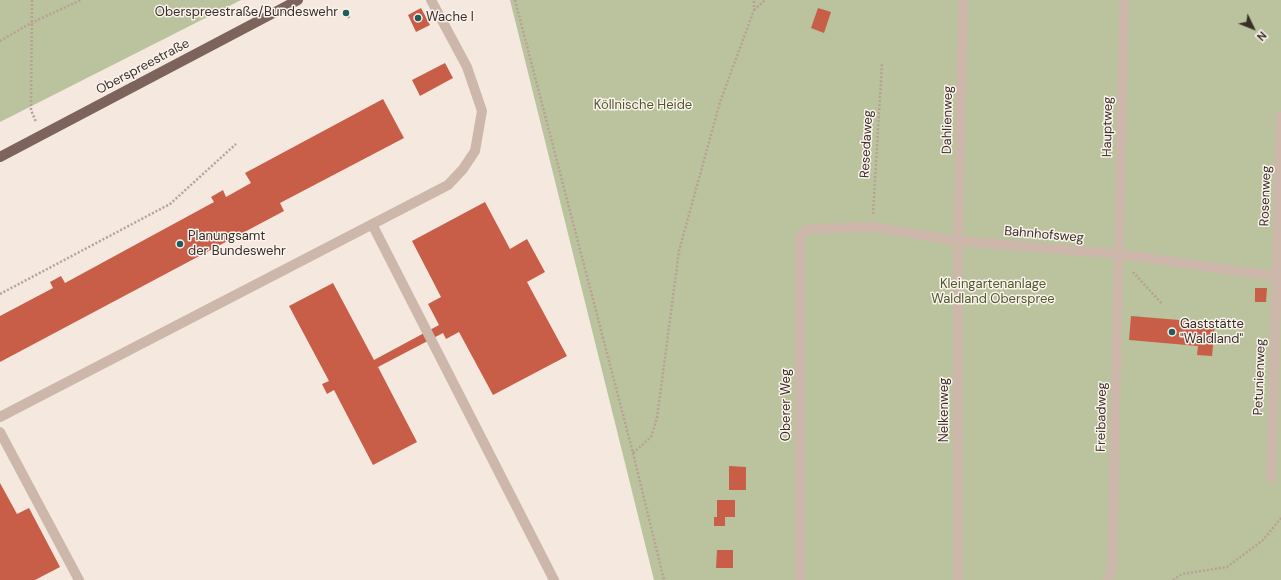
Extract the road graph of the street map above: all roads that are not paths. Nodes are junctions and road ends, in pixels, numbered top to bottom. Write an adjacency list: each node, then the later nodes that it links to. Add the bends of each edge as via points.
1 (298, 0): 6 (main road, Oberspreestraße)
2 (431, 0): 7 (lane, via 467,67 482,111 475,151 448,185)
3 (963, 0): 9 (lane, Dahlienweg)
4 (1124, 0): 10 (lane, Hauptweg)
5 (1281, 116): 11 (lane, Rosenweg)
6 (0, 157)
7 (372, 224): 12 (lane); 16 (lane)
8 (804, 231): 9 (lane, Bahnhofsweg, via 872,227); 17 (lane, Oberer Weg, via 800,237)
9 (958, 241): 10 (lane, Bahnhofsweg); 18 (lane, Nelkenweg)
10 (1118, 254): 11 (lane, Bahnhofsweg); 19 (lane, Freibadweg, via 1112,569)
11 (1279, 278): 14 (lane, Petunienweg)
12 (0, 417)
13 (0, 432): 15 (lane)
14 (1271, 478)
15 (79, 580)
16 (554, 580)
17 (800, 580)
18 (958, 580)
19 (1108, 580)

